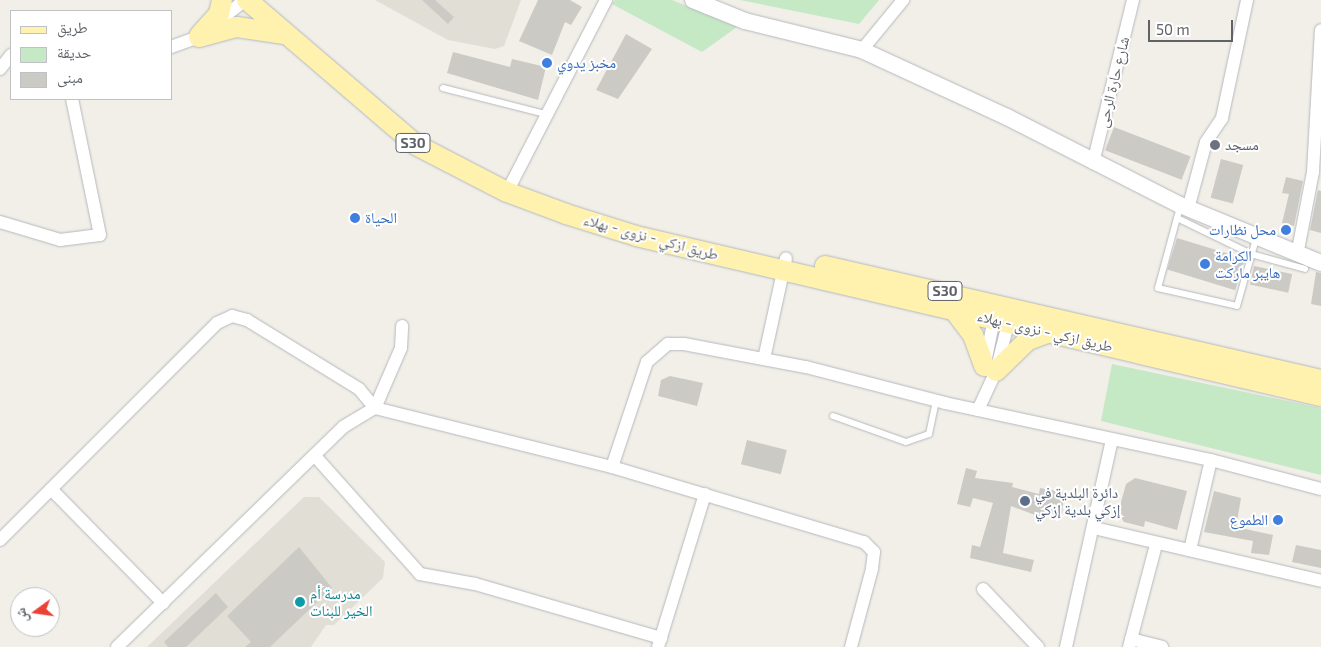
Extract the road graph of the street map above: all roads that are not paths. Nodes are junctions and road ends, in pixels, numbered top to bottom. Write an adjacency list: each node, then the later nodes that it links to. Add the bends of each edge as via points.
1 (222, 0): 10 (main road, via 219,14)
2 (246, 0): 9 (main road, طريق ازكي - نزوى - بهلاء / S30); 10 (street)
3 (606, 0): 17 (street)
4 (693, 0): 12 (street, via 745,21)
5 (903, 0): 12 (street)
6 (1133, 0): 18 (street, شارع حارة الرحى)
7 (1247, 0): 20 (street, via 1222,118 1206,142)
8 (1321, 30): 23 (street, via 1313,172)
9 (284, 34): 10 (main road, via 237,27); 19 (main road, طريق ازكي - نزوى - بهلاء / S30, via 416,145)
10 (199, 37): 11 (street)
11 (172, 47)
12 (862, 50): 18 (street, via 1008,117)
13 (10, 56): 14 (street)
14 (0, 68)
15 (443, 88): 17 (lane)
16 (72, 100): 21 (street, via 100,235 60,240)
17 (550, 115): 19 (street)
18 (1093, 163): 20 (street)
19 (507, 192): 24 (main road, طريق ازكي - نزوى - بهلاء / S30, via 566,214)
20 (1182, 211): 22 (street); 22 (lane, via 1158,288 1237,306)
21 (0, 222)
22 (1253, 247): 23 (street)
23 (1301, 262): 25 (street)
24 (785, 264): 26 (main road, طريق ازكي - نزوى - بهلاء / S30); 27 (main road, طريق ازكي - نزوى - بهلاء / S30); 30 (street)
25 (1321, 264)
26 (954, 310): 27 (main road, طريق ازكي - نزوى - بهلاء / S30); 31 (main road, via 973,335)
27 (1003, 313): 29 (main road, طريق ازكي - نزوى - بهلاء / S30); 31 (street); 32 (main road, طريق ازكي - نزوى - بهلاء / S30)
28 (402, 326): 35 (street, via 401,348)
29 (1050, 332): 31 (main road, via 1028,340); 33 (main road, طريق ازكي - نزوى - بهلاء / S30)
30 (764, 359): 34 (street); 41 (street, via 684,344 656,351 640,377)
31 (990, 368): 36 (street)
32 (1321, 380)
33 (1321, 396)
34 (936, 401): 36 (street); 37 (lane, via 930,434 906,442)
35 (374, 408): 39 (street, via 343,427); 41 (street); 42 (street, via 359,389 246,320 232,316 217,323)
36 (978, 410): 38 (street)
37 (833, 416)
38 (1112, 440): 40 (street); 45 (street)
39 (315, 456): 51 (street); 52 (street, via 420,574 475,584)
40 (1211, 460): 43 (street); 48 (street)
41 (612, 467): 44 (street)
42 (51, 489): 46 (street); 51 (street)
43 (1321, 489)
44 (705, 494): 52 (street); 55 (street, via 864,542 874,552)
45 (1094, 528): 47 (street); 57 (street)
46 (0, 540)
47 (1156, 546): 48 (street); 53 (street)
48 (1190, 550): 49 (street)
49 (1321, 581)
50 (983, 589): 56 (street)
51 (163, 603): 54 (street)
52 (659, 643)
53 (1130, 643): 58 (street)
54 (117, 647)
55 (851, 647)
56 (1038, 647)
57 (1066, 647)
58 (1162, 647)

